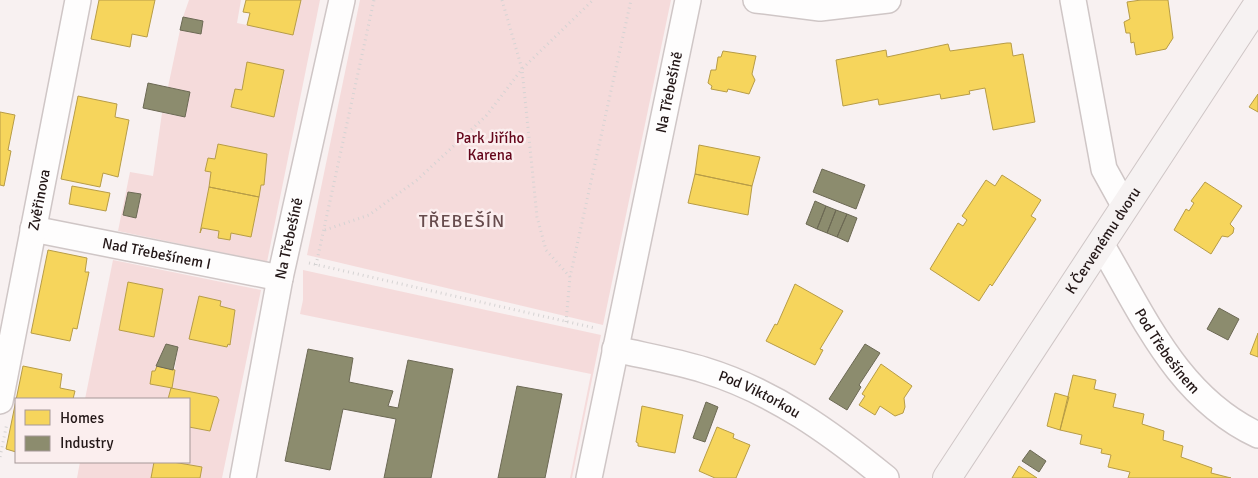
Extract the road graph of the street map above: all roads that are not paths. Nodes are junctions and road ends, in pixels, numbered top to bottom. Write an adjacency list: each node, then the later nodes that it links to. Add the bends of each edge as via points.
1 (78, 0): 9 (street, Zvěřinova)
2 (342, 0): 11 (street, Na Třebešíně)
3 (688, 0): 12 (street, Na Třebešíně)
4 (756, 0): 5 (street, via 820,8)
5 (888, 0)
6 (1073, 0): 8 (street, via 1104,169)
7 (1258, 4): 8 (street, K Červenému dvoru)
8 (1124, 207): 10 (street, K Červenému dvoru)
9 (33, 229): 11 (street, Nad Třebešínem I); 13 (street, Zvěřinova)
10 (1101, 244): 14 (street, Pod Třebešínem, via 1150,332 1173,364 1218,411); 18 (street, K Červenému dvoru)
11 (283, 268): 15 (street, Na Třebešíně)
12 (617, 340): 16 (street, Na Třebešíně); 17 (street, Pod Viktorkou, via 733,380 776,401 841,441)
13 (0, 401)
14 (1258, 435)
15 (243, 478)
16 (589, 478)
17 (886, 478)
18 (947, 478)

